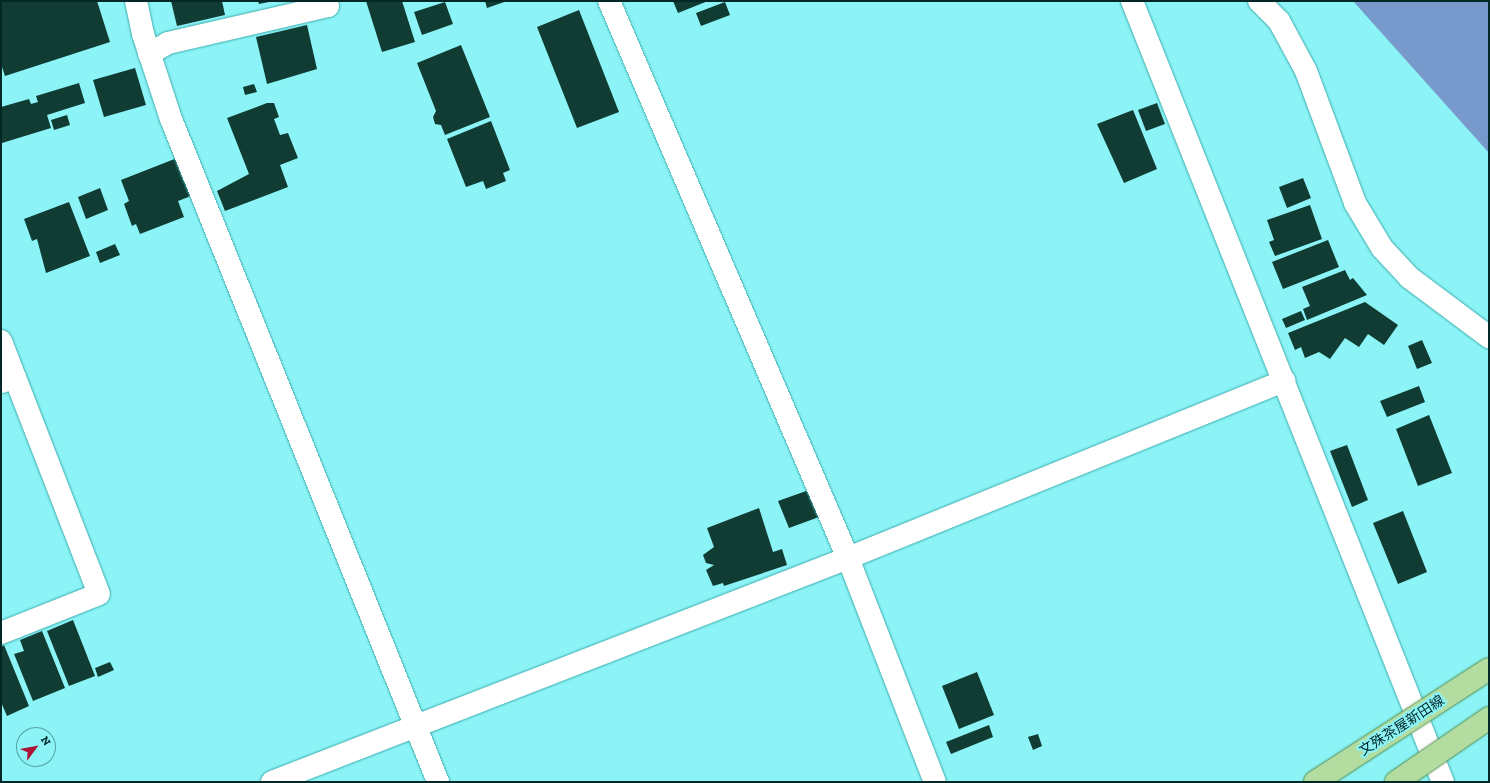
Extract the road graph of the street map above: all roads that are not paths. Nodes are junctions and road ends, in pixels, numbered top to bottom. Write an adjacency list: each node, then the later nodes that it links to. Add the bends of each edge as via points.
1 (136, 1): 6 (street)
2 (326, 1): 6 (street, via 328,6 168,43)
3 (609, 1): 11 (street)
4 (1132, 1): 10 (street)
5 (1258, 1): 7 (street, via 1279,21 1306,71 1355,203 1382,248 1410,278)
6 (149, 54): 15 (street, via 171,119)
7 (1489, 337)
8 (1, 341): 9 (street)
9 (8, 380): 12 (street, via 99,594)
10 (1284, 381): 11 (street); 21 (street)
11 (848, 558): 15 (street); 18 (street)
12 (1, 633)
13 (1489, 669): 19 (main road, 文殊茶屋新田線, bridge)
14 (1489, 718): 20 (main road, bridge)
15 (416, 725): 16 (street); 17 (street)
16 (272, 782)
17 (438, 782)
18 (935, 782)
19 (1315, 782)
20 (1396, 782)
21 (1443, 782)

